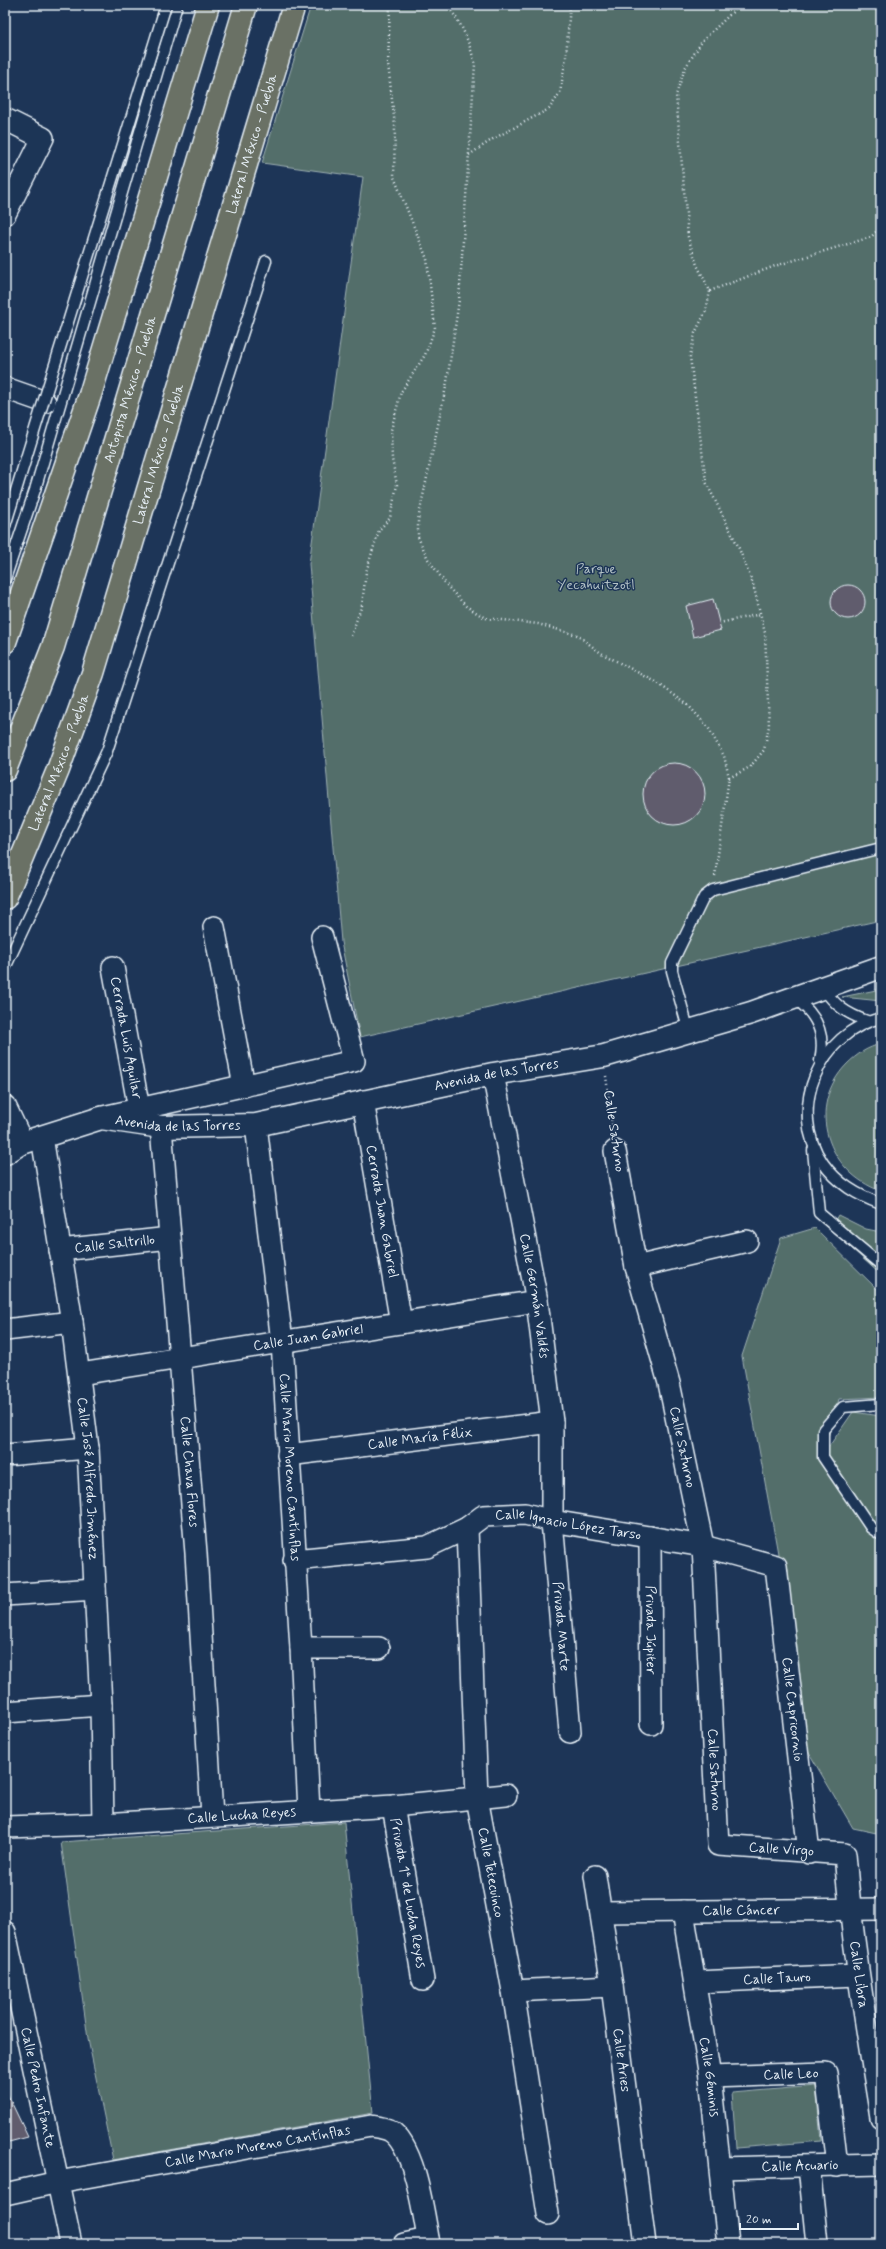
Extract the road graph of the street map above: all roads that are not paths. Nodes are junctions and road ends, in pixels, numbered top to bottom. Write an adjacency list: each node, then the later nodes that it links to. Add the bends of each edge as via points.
1 (164, 5): 10 (highway); 11 (lane, bridge)
2 (177, 5): 12 (lane, via 36,490)
3 (208, 5): 13 (highway, via 90,395)
4 (246, 5): 14 (highway, Autopista México - Puebla, via 57,632)
5 (294, 5): 16 (highway, Lateral México - Puebla, via 93,673 58,770)
6 (5, 119): 7 (street, via 43,138)
7 (6, 210)
8 (266, 261): 21 (lane, via 107,751)
9 (5, 388): 10 (street)
10 (45, 402): 11 (highway)
11 (5, 525)
12 (5, 579)
13 (5, 642)
14 (5, 770)
15 (881, 848): 26 (lane, via 713,890 704,897 672,963)
16 (5, 898)
17 (214, 927): 29 (street)
18 (322, 937): 29 (street, Avenida de las Torres, via 354,1061)
19 (113, 967): 32 (street, Cerrada Luis Aguilar)
20 (881, 967): 22 (street, Avenida de las Torres)
21 (5, 968)
22 (822, 987): 23 (street, Avenida de las Torres); 25 (lane, via 833,1003 848,1014)
23 (794, 998): 26 (street, Avenida de las Torres); 27 (lane, via 816,1018 823,1047)
24 (881, 1018): 25 (lane)
25 (867, 1021): 27 (lane, via 840,1038)
26 (688, 1032): 28 (street, Avenida de las Torres, via 604,1056)
27 (820, 1062): 36 (lane, via 810,1087 808,1113)
28 (494, 1074): 30 (street, Avenida de las Torres); 45 (street, Calle Germán Valdés)
29 (244, 1086): 32 (street, Avenida de las Torres)
30 (363, 1101): 34 (street, Avenida de las Torres); 47 (street, Cerrada Juan Gabriel)
31 (5, 1107): 37 (street)
32 (139, 1110): 33 (street, Avenida de las Torres)
33 (101, 1118): 35 (street, Avenida de las Torres); 37 (street, Avenida de las Torres)
34 (256, 1125): 35 (street, Avenida de las Torres); 49 (street, Calle Mario Moreno Cantínflas)
35 (161, 1127): 40 (street, Calle Chava Flores)
36 (812, 1140): 39 (lane, via 822,1162 838,1181 858,1196); 43 (lane, via 820,1214)
37 (23, 1145): 42 (street, Calle José Alfredo Jiménez)
38 (615, 1151): 44 (street, Calle Saturno)
39 (881, 1204)
40 (170, 1238): 42 (street, Calle Saltrillo); 50 (street, Calle Chava Flores)
41 (746, 1241): 44 (street)
42 (60, 1250): 46 (street, Calle José Alfredo Jiménez)
43 (881, 1265)
44 (636, 1267): 61 (street, Calle Saturno, via 669,1383)
45 (537, 1301): 47 (street, Calle Juan Gabriel); 53 (street, Calle Germán Valdés)
46 (72, 1322): 48 (street); 51 (street, Calle José Alfredo Jiménez)
47 (401, 1323): 49 (street, Calle Juan Gabriel)
48 (5, 1330)
49 (282, 1342): 50 (street, Calle Juan Gabriel); 56 (street, Calle Mario Moreno Cantínflas)
50 (179, 1358): 51 (street, Calle Juan Gabriel); 76 (street, Calle Chava Flores, via 196,1553)
51 (80, 1374): 54 (street, Calle José Alfredo Jiménez)
52 (881, 1404): 60 (lane, via 843,1407 823,1430 823,1457 866,1522)
53 (552, 1422): 56 (street, Calle María Félix); 57 (street, Calle Germán Valdés)
54 (88, 1448): 55 (street); 64 (street, Calle José Alfredo Jiménez)
55 (5, 1455)
56 (288, 1455): 62 (street, Calle Mario Moreno Cantínflas)
57 (552, 1521): 58 (street, Calle Ignacio López Tarso, via 525,1514 483,1516); 59 (street, Calle Ignacio López Tarso); 71 (street, Privada Marte)
58 (467, 1528): 62 (street, Calle Ignacio López Tarso, via 427,1547); 73 (street, Calle Tetecuinco)
59 (650, 1536): 61 (street, Calle Ignacio López Tarso); 70 (street, Privada Júpiter)
60 (881, 1536)
61 (703, 1546): 63 (street, Calle Ignacio López Tarso); 79 (street, Calle Saturno)
62 (294, 1560): 66 (street, Calle Mario Moreno Cantínflas)
63 (776, 1566): 80 (street, Calle Capricornio)
64 (95, 1589): 65 (street); 68 (street, Calle José Alfredo Jiménez)
65 (5, 1595)
66 (301, 1648): 67 (street); 75 (street, Calle Mario Moreno Cantínflas)
67 (379, 1648)
68 (101, 1705): 69 (street); 77 (street, Calle José Alfredo Jiménez)
69 (5, 1712)
70 (651, 1724)
71 (570, 1732)
72 (506, 1796): 73 (street, Calle Lucha Reyes)
73 (477, 1798): 74 (street, Calle Lucha Reyes); 93 (street, Calle Tetecuinco)
74 (393, 1806): 75 (street, Calle Lucha Reyes); 89 (street, Privada 1ª de Lucha Reyes)
75 (309, 1811): 76 (street, Calle Lucha Reyes)
76 (212, 1816): 77 (street, Calle Lucha Reyes)
77 (103, 1824): 78 (street, Calle Lucha Reyes)
78 (5, 1827)
79 (718, 1845): 80 (street, Calle Virgo)
80 (809, 1853): 81 (street, Calle Virgo)
81 (845, 1854): 83 (street, Calle Libra)
82 (595, 1876): 86 (street, Calle Aries)
83 (849, 1909): 84 (street, Calle Cáncer); 85 (street, Calle Cáncer); 88 (street, Calle Libra)
84 (881, 1909)
85 (683, 1911): 86 (street, Calle Cáncer); 90 (street, Calle Géminis)
86 (601, 1912): 92 (street, Calle Aries)
87 (5, 1932): 91 (street, Calle Pedro Infante)
88 (858, 1975): 90 (street, Calle Tauro); 95 (street, Calle Libra)
89 (423, 1980)
90 (696, 1982): 94 (street, Calle Géminis)
91 (10, 1984): 100 (street, Calle Pedro Infante)
92 (612, 1986): 93 (street); 106 (street, Calle Aries)
93 (513, 1991): 102 (street, Calle Tetecuinco)
94 (710, 2077): 97 (street, Calle Leo, via 826,2073); 99 (street, Calle Géminis)
95 (881, 2117)
96 (881, 2164): 97 (street, Calle Acuario)
97 (837, 2166): 98 (street, Calle Acuario)
98 (809, 2167): 99 (street, Calle Acuario); 108 (street)
99 (720, 2168): 107 (street, Calle Géminis)
100 (58, 2182): 101 (street, Calle Mario Moreno Cantínflas); 103 (street, Calle Mario Moreno Cantínflas, via 371,2126 390,2130 406,2148 414,2170); 104 (street, Calle Pedro Infante)
101 (5, 2194)
102 (548, 2214)
103 (428, 2241): 105 (street)
104 (71, 2244)
105 (404, 2244)
106 (645, 2244)
107 (728, 2244)
108 (817, 2244)

